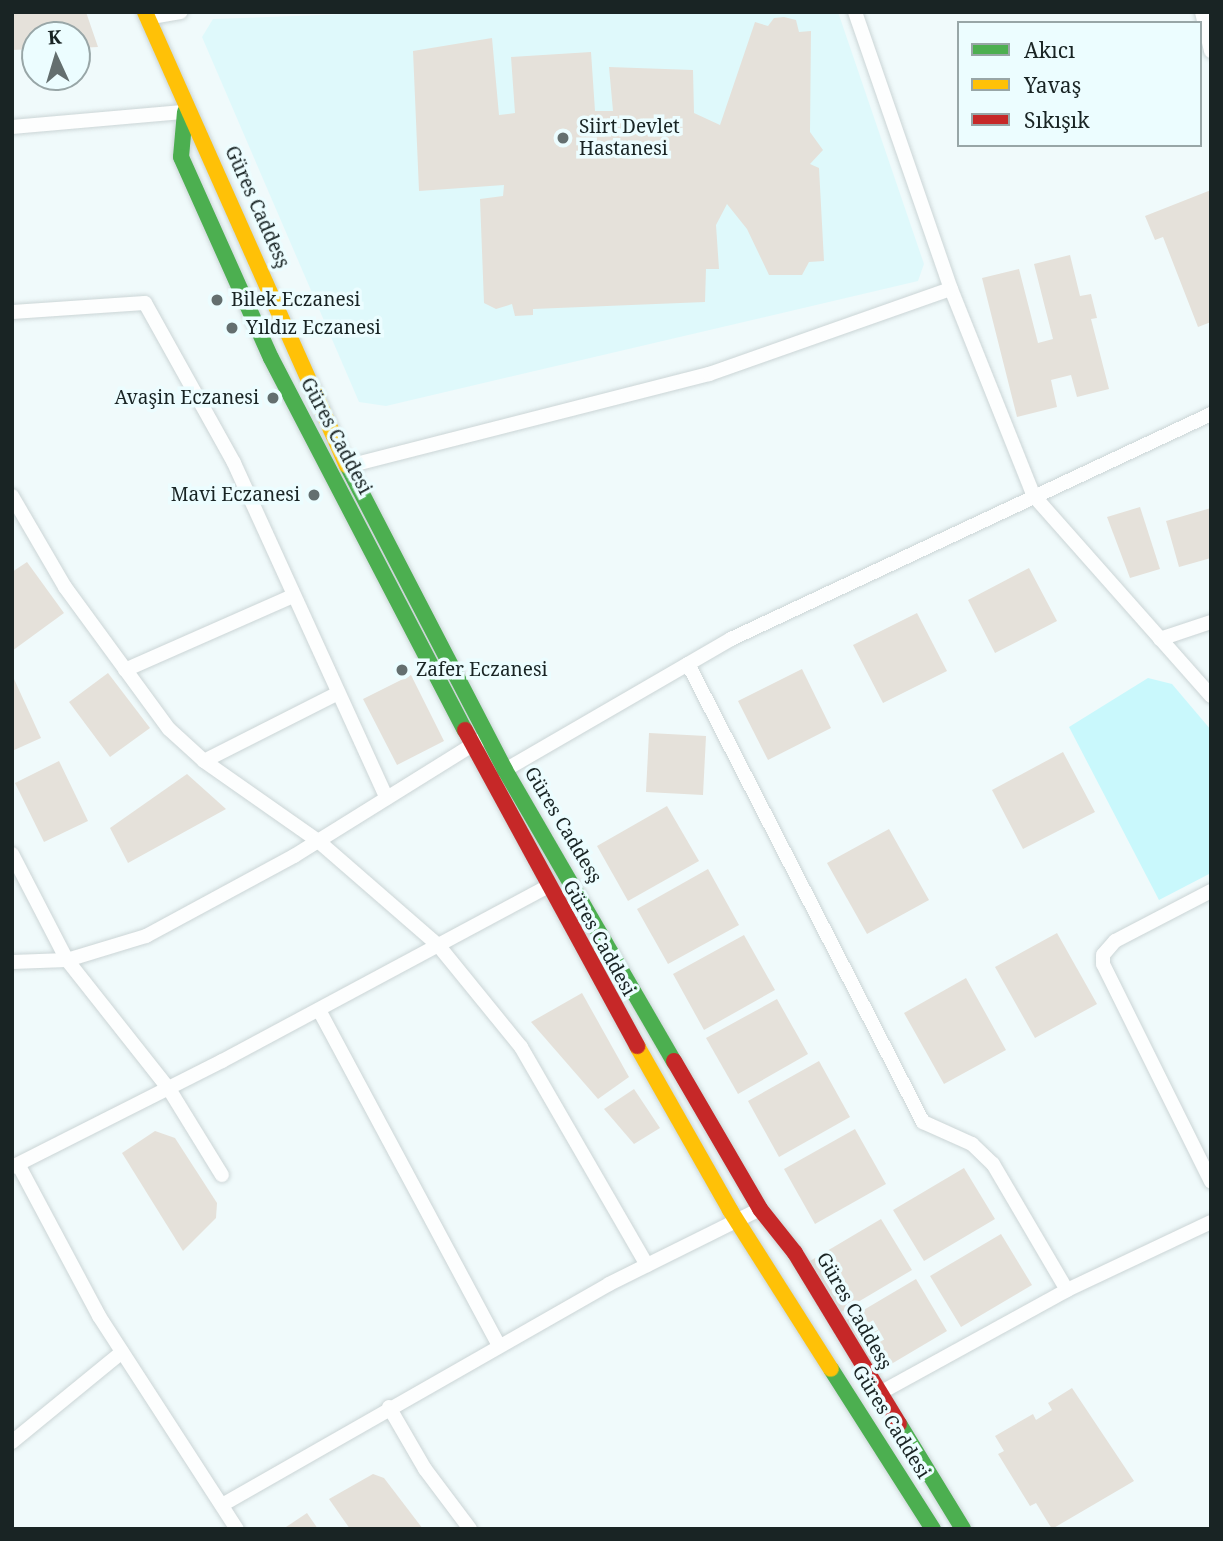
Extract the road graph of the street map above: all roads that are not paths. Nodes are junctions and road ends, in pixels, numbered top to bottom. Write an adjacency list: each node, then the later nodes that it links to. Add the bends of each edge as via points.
1 (180, 12): 4 (street)
2 (855, 12): 8 (street)
3 (1202, 12): 5 (street)
4 (146, 15): 6 (street)
5 (1211, 51)
6 (185, 112): 7 (street); 11 (street, Güres Caddesş, via 204,139); 21 (street, Güres Caddesi, via 181,157 271,358)
7 (12, 127)
8 (951, 289): 11 (street, via 709,374); 13 (street)
9 (12, 312): 14 (street, via 145,303 234,463)
10 (1211, 414): 13 (street)
11 (348, 466): 21 (street, Güres Caddesş)
12 (12, 496): 18 (street, via 65,587)
13 (1034, 496): 16 (street); 17 (street)
14 (293, 596): 18 (street); 19 (street)
15 (1211, 622): 16 (street)
16 (1160, 639): 20 (street)
17 (688, 664): 23 (street); 41 (street, via 923,1122 972,1144 993,1164)
18 (125, 670): 22 (street, via 169,729)
19 (338, 693): 22 (street); 24 (street)
20 (1211, 696)
21 (480, 740): 23 (street, Güres Caddesş); 24 (street); 27 (street, Güres Caddesi)
22 (204, 761): 25 (street)
23 (505, 770): 37 (street, Güres Caddesş)
24 (387, 799): 25 (street)
25 (317, 840): 29 (street); 30 (street, via 146,936)
26 (12, 854): 30 (street)
27 (547, 887): 29 (street); 38 (street, Güres Caddesi, via 649,1073)
28 (1211, 891): 36 (street, via 1115,941 1103,955 1102,964)
29 (438, 945): 32 (street); 40 (street, via 521,1047)
30 (66, 960): 31 (street); 33 (street)
31 (12, 962)
32 (319, 1010): 33 (street); 42 (street)
33 (169, 1089): 34 (street); 35 (street)
34 (16, 1166): 43 (street)
35 (222, 1175)
36 (1211, 1182)
37 (760, 1209): 38 (street); 44 (street, Güres Caddesş, via 796,1253)
38 (740, 1219): 40 (street); 50 (street, Güres Caddesi)
39 (1211, 1222): 41 (street)
40 (647, 1265): 42 (street)
41 (1067, 1290): 44 (street)
42 (499, 1346): 45 (street)
43 (122, 1352): 46 (street); 47 (street)
44 (878, 1394): 51 (street, Güres Caddesş)
45 (389, 1407): 47 (street); 49 (street, via 425,1469)
46 (12, 1442)
47 (222, 1505): 48 (street)
48 (237, 1529)
49 (470, 1529)
50 (933, 1529)
51 (963, 1529)

